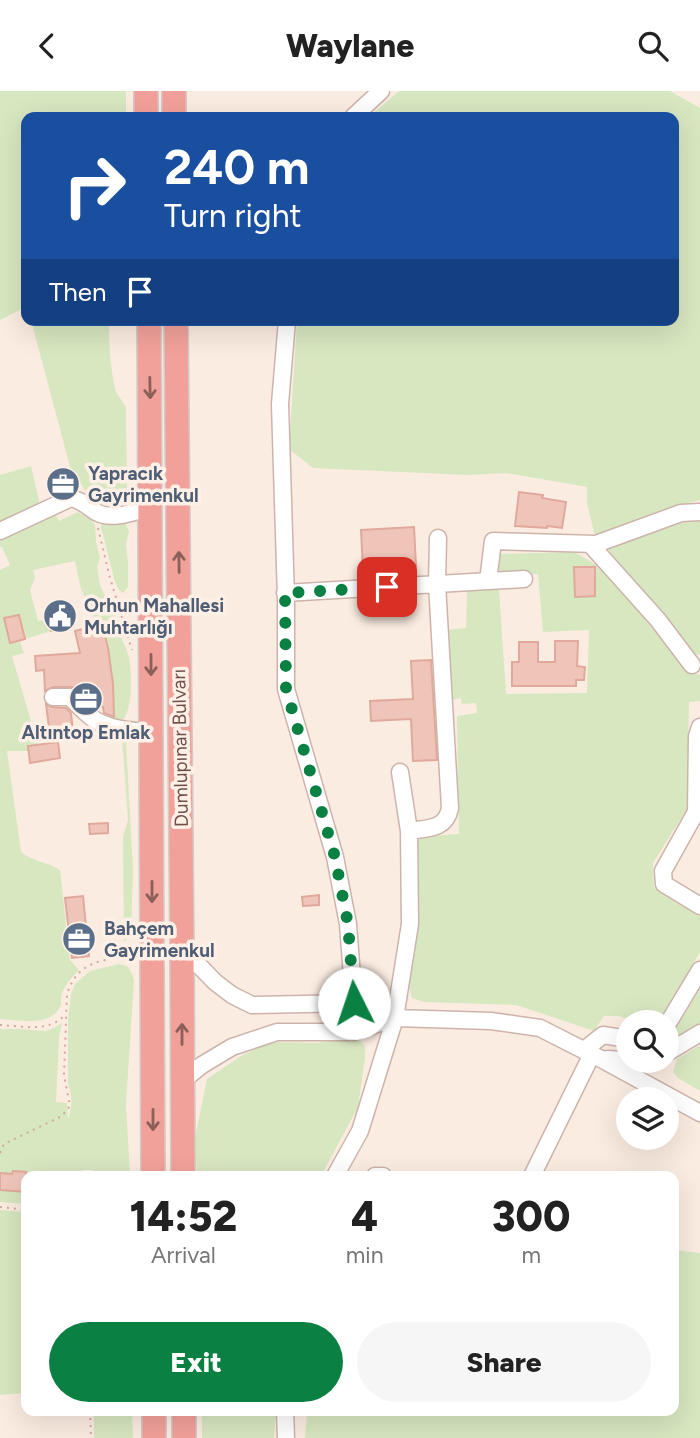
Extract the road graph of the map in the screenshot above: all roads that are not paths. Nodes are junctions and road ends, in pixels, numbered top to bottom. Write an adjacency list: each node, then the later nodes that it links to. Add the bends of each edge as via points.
1 (146, 91): 4 (highway)
2 (174, 91): 5 (highway)
3 (381, 91): 6 (street)
4 (146, 112)
5 (174, 112)
6 (358, 112)
7 (149, 326): 10 (highway, Dumlupınar Bulvarı, one-way to 10)
8 (176, 326): 27 (highway, Dumlupınar Bulvarı, one-way to 8)
9 (286, 326): 18 (street, via 280,404)
10 (151, 507): 12 (street, via 106,516 71,498); 22 (highway, Dumlupınar Bulvarı, one-way to 22)
11 (700, 512): 14 (street, via 681,513)
12 (0, 531)
13 (438, 538): 17 (street)
14 (590, 544): 16 (street, via 493,541); 19 (street)
15 (524, 579): 16 (street)
16 (488, 581): 17 (street)
17 (437, 584): 18 (street); 25 (street, via 450,808 438,826)
18 (285, 593): 29 (street, via 286,689 335,857 348,924)
19 (692, 665)
20 (53, 697): 22 (street, via 70,697 89,716 115,728)
21 (700, 727): 24 (street)
22 (152, 733): 40 (highway, Dumlupınar Bulvarı, one-way to 40)
23 (400, 772): 25 (street)
24 (698, 812): 26 (street, via 663,871 664,884)
25 (409, 831): 31 (street, via 410,924)
26 (700, 906)
27 (182, 948): 29 (street, via 215,982 252,1005); 38 (highway, Dumlupınar Bulvarı, one-way to 27)
28 (700, 970): 30 (street)
29 (354, 1003): 31 (street); 32 (street)
30 (676, 1010)
31 (395, 1018): 32 (street); 36 (street, via 491,1021 540,1028); 42 (street, via 360,1131)
32 (353, 1032): 38 (street, via 277,1031 232,1047)
33 (700, 1033): 35 (street)
34 (616, 1037): 36 (street, via 603,1035)
35 (679, 1046)
36 (592, 1054): 37 (street); 39 (street); 43 (street)
37 (616, 1058)
38 (182, 1081): 41 (highway, Dumlupınar Bulvarı)
39 (700, 1113)
40 (153, 1171)
41 (183, 1171)
42 (338, 1171)
43 (534, 1171)
44 (154, 1416): 47 (highway)
45 (184, 1416): 48 (highway)
46 (285, 1416): 49 (street)
47 (154, 1438)
48 (184, 1438)
49 (286, 1438)

